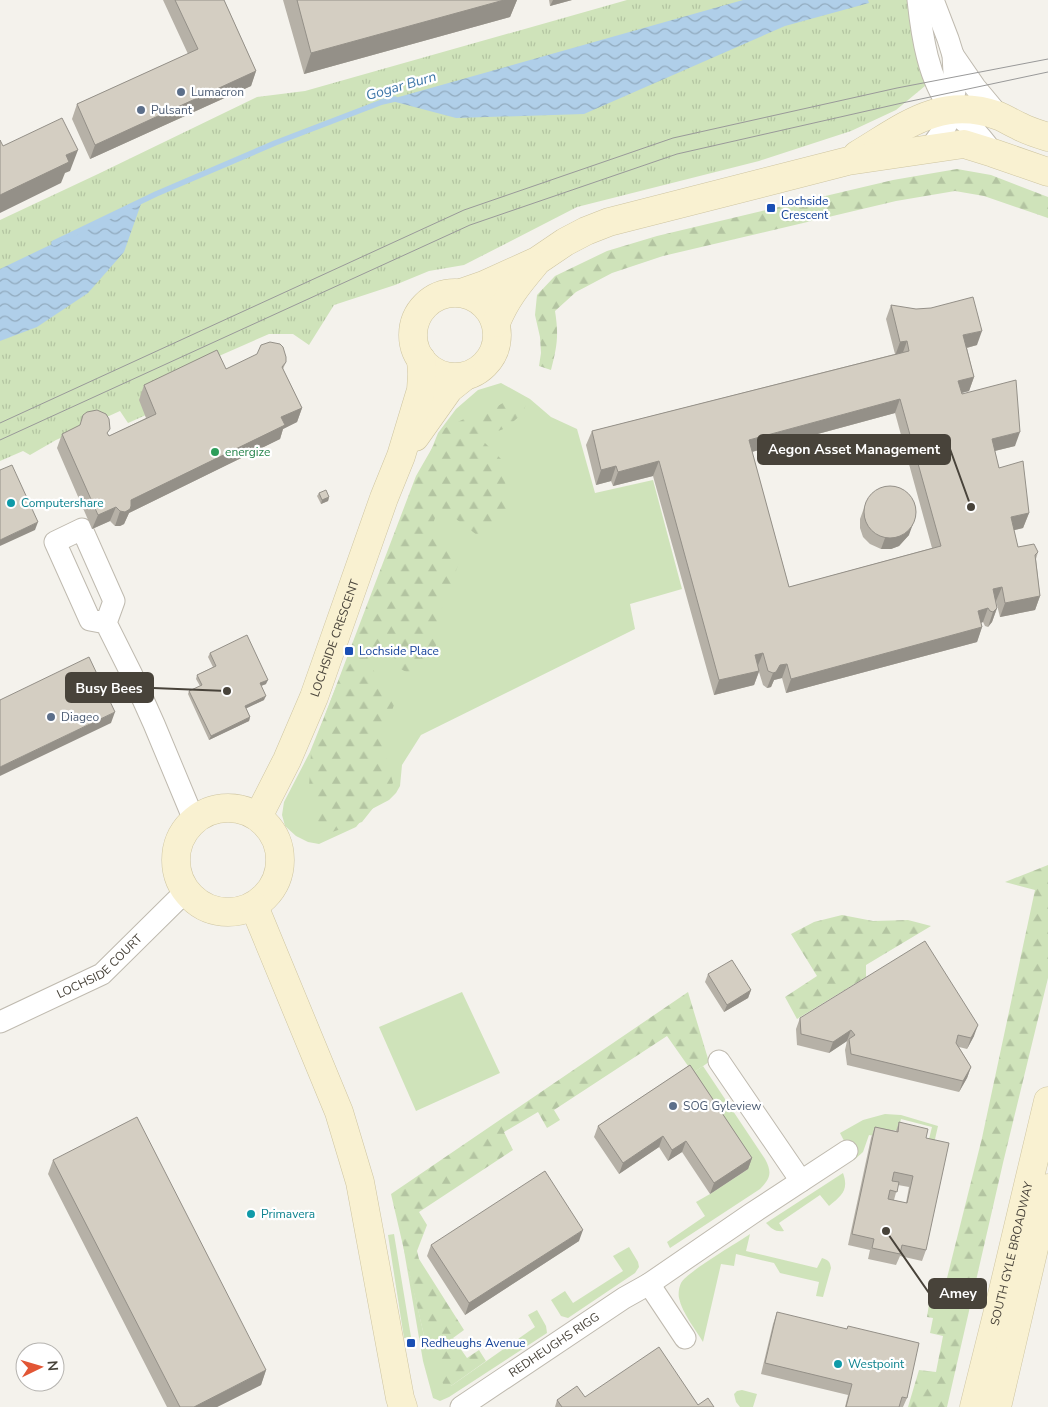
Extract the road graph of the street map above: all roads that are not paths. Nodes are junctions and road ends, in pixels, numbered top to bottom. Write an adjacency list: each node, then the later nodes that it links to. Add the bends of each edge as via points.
1 (918, 0): 4 (street)
2 (933, 0): 3 (street)
3 (953, 55): 5 (street, via 955,91); 6 (street)
4 (932, 72): 5 (street); 7 (street, LOCHSIDE CRESCENT, via 927,98)
5 (951, 109): 6 (street, LOCHSIDE CRESCENT); 7 (street, LOCHSIDE CRESCENT); 9 (street, via 946,126); 10 (street)
6 (1000, 116): 8 (street, LOCHSIDE CRESCENT)
7 (914, 121): 11 (street, LOCHSIDE CRESCENT)
8 (1048, 137)
9 (929, 150): 10 (street, LOCHSIDE CRESCENT, via 964,144); 11 (street, LOCHSIDE CRESCENT)
10 (993, 153): 12 (street, LOCHSIDE CRESCENT)
11 (848, 161): 13 (street, LOCHSIDE CRESCENT, via 609,222 565,242)
12 (1048, 172)
13 (537, 262): 14 (street, LOCHSIDE CRESCENT); 15 (street, LOCHSIDE CRESCENT, via 511,293)
14 (461, 293): 15 (street, via 485,305); 16 (street, LOCHSIDE CRESCENT, via 442,295 418,316 414,340)
15 (496, 323): 17 (street, LOCHSIDE CRESCENT, via 498,338 494,354 482,369)
16 (420, 359): 17 (street, via 440,375); 18 (street, LOCHSIDE CRESCENT, via 421,390)
17 (464, 377): 18 (street, LOCHSIDE CRESCENT, via 448,389)
18 (401, 456): 20 (street, LOCHSIDE CRESCENT, via 314,697)
19 (106, 623): 21 (street, via 154,724)
20 (258, 817): 21 (street, via 232,808 206,813); 23 (street, via 275,837 280,862 273,888)
21 (194, 820): 22 (street, via 179,841 176,854 176,867)
22 (186, 891): 23 (street, via 205,908 217,912 230,913); 24 (street, LOCHSIDE COURT, via 102,974)
23 (254, 906): 32 (street, via 339,1112 358,1173)
24 (0, 1022)
25 (719, 1061): 28 (street)
26 (1048, 1101): 34 (street, SOUTH GYLE BROADWAY)
27 (847, 1151): 28 (street, REDHEUGHS RIGG)
28 (801, 1181): 30 (street, REDHEUGHS RIGG)
29 (1048, 1188): 35 (street, SOUTH GYLE BROADWAY)
30 (650, 1284): 31 (street); 33 (street, REDHEUGHS RIGG)
31 (685, 1338)
32 (403, 1407)
33 (461, 1407)
34 (974, 1407)
35 (997, 1407)

